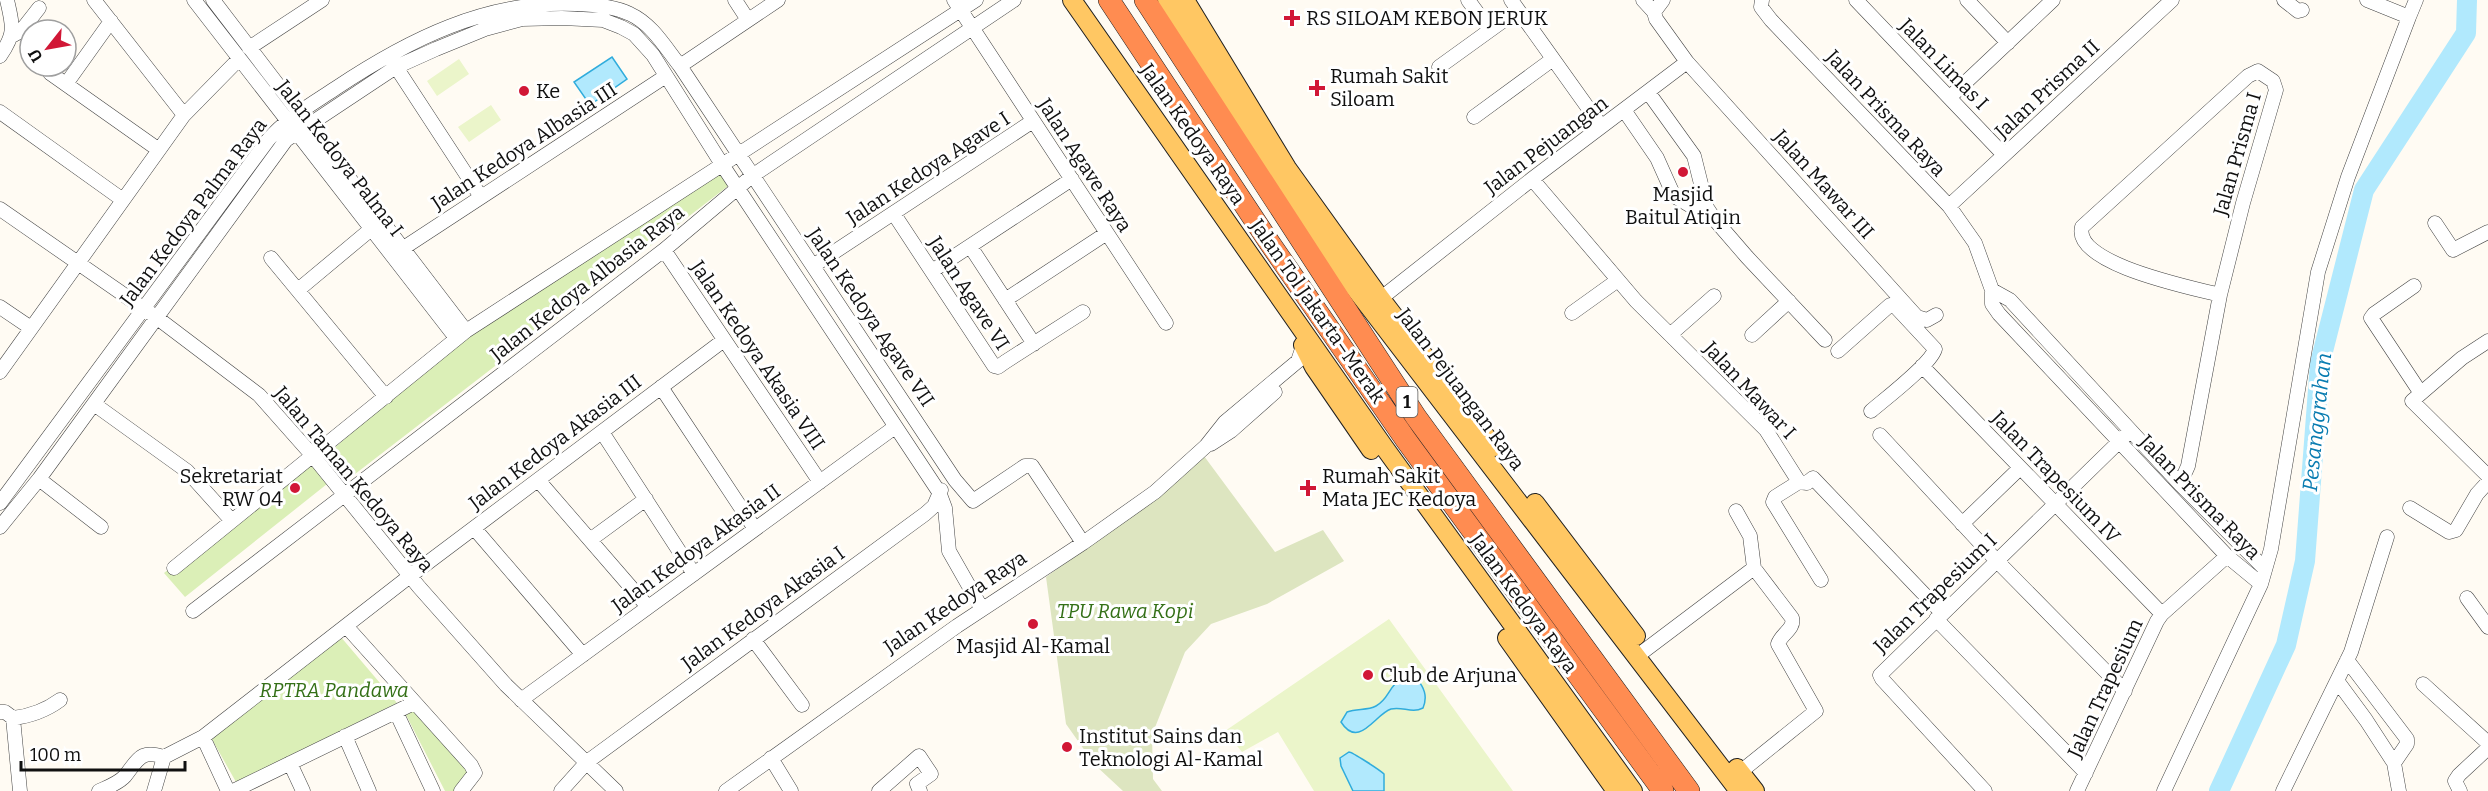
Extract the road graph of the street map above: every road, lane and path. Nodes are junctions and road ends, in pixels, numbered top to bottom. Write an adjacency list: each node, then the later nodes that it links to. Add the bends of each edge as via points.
1 (7, 0): 38 (street)
2 (94, 0): 35 (street)
3 (194, 0): 42 (street, Jalan Kedoya Palma I)
4 (213, 0): 40 (street, Jalan Kedoya Palma I)
5 (735, 0): 34 (street)
6 (778, 0): 34 (street)
7 (976, 0): 28 (street, Jalan Kedoya Albasia Raya)
8 (1014, 0): 36 (street, Jalan Kedoya Albasia Raya)
9 (1072, 0): 100 (main road, Jalan Kedoya Raya)
10 (1109, 0): 210 (highway, Jalan Tol Jakarta–Merak / 1, via 1406,440)
11 (1145, 0): 211 (highway, Jalan Tol Jakarta–Merak / 1, via 1416,417)
12 (1167, 0): 93 (main road, Jalan Pejuangan Raya, via 1276,175)
13 (1185, 0): 93 (main road, Jalan Pejuangan Raya)
14 (1468, 0): 37 (street)
15 (1643, 0): 31 (street)
16 (1663, 0): 31 (street)
17 (1762, 0): 70 (street, Jalan Prisma Raya, via 1761,7 1771,20)
18 (1856, 0): 52 (street, Jalan Limas I)
19 (1967, 0): 39 (street)
20 (2053, 0): 39 (street)
21 (2172, 0): 62 (street, Jalan Prisma II)
22 (2284, 0): 27 (street, via 2298,12)
23 (2367, 0): 32 (street)
24 (2416, 0): 32 (street)
25 (317, 1): 40 (street)
26 (550, 1): 33 (street, via 553,9); 45 (street, Jalan Kedoya Palma Raya, via 629,14 648,26); 58 (street, Jalan Kedoya Palma Raya, via 499,10 427,34 380,58)
27 (2306, 3)
28 (957, 5): 36 (street, Jalan Agave Raya); 61 (street, Jalan Kedoya Albasia Raya)
29 (1515, 5): 37 (street); 43 (street)
30 (39, 8): 38 (street, via 21,31)
31 (1654, 12): 44 (street)
32 (2409, 17): 155 (street, via 2348,177 2318,272)
33 (549, 18): 46 (street, Jalan Kedoya Palma Raya, via 522,19 485,29); 48 (street, Jalan Kedoya Palma Raya, via 603,21 621,27 644,44)
34 (748, 20): 45 (street)
35 (111, 21): 50 (street); 55 (street)
36 (972, 28): 57 (street, Jalan Agave Raya); 64 (street, Jalan Kedoya Albasia Raya)
37 (1490, 30): 47 (street)
38 (12, 36): 41 (street)
39 (2008, 43): 52 (street)
40 (249, 48): 58 (street, Jalan Kedoya Palma I)
41 (0, 56)
42 (239, 59): 55 (street); 58 (street, Jalan Kedoya Palma I)
43 (1553, 60): 56 (street); 59 (street)
44 (1686, 62): 51 (street, Jalan Pejuangan); 98 (street, Jalan Mawar III, via 1917,317 1927,320)
45 (680, 66): 61 (street, Jalan Kedoya Palma Raya)
46 (396, 67): 58 (street, Jalan Kedoya Palma Raya); 68 (street)
47 (1439, 67)
48 (666, 76): 63 (street, Jalan Kedoya Palma Raya); 68 (street, Jalan Kedoya Albasia III)
49 (57, 78): 50 (street)
50 (66, 84): 60 (street)
51 (1648, 92): 53 (street, Jalan Pejuangan); 73 (street, via 1694,156 1707,208)
52 (1950, 97): 62 (street, Jalan Limas I)
53 (1624, 110): 59 (street, Jalan Pejuangan); 73 (street, via 1657,158 1674,196)
54 (0, 112): 69 (street)
55 (184, 116): 60 (street)
56 (1474, 117)
57 (1034, 121): 65 (street, Jalan Agave Raya); 72 (street, Jalan Kedoya Agave I)
58 (297, 123): 75 (street, Jalan Kedoya Palma I); 79 (street, Jalan Kedoya Palma I); 96 (street, Jalan Kedoya Palma Raya, via 268,140)
59 (1601, 126): 66 (street, Jalan Pejuangan)
60 (159, 150): 69 (street)
61 (739, 155): 63 (street, Jalan Kedoya Albasia Raya); 64 (street, Jalan Kedoya Palma Raya)
62 (2004, 155): 70 (street, Jalan Prisma II)
63 (723, 166): 67 (street, Jalan Kedoya Palma Raya); 102 (street, Jalan Kedoya Albasia Raya)
64 (753, 176): 67 (street, Jalan Kedoya Albasia Raya); 83 (street, Jalan Kedoya Agave VII)
65 (1072, 179): 77 (street, Jalan Agave Raya); 78 (street)
66 (1532, 179): 85 (street, Jalan Mawar I); 93 (street, Jalan Pejuangan)
67 (738, 188): 80 (street, Jalan Kedoya Albasia Raya); 119 (street, Jalan Kedoya Palma Raya)
68 (481, 197): 79 (street, Jalan Kedoya Albasia III)
69 (123, 200): 82 (street)
70 (1949, 206): 88 (street, Jalan Prisma Raya, via 1971,234)
71 (0, 209): 82 (street, Jalan Taman Kedoya Raya)
72 (894, 214): 83 (street, Jalan Kedoya Agave I); 84 (street, Jalan Agave VI)
73 (1715, 220): 92 (street)
74 (2435, 223): 76 (street, via 2453,250)
75 (370, 230): 87 (street); 102 (street, Jalan Kedoya Palma I)
76 (2488, 232)
77 (1107, 233): 91 (street); 99 (street, Jalan Agave Raya)
78 (970, 246): 84 (street); 91 (street)
79 (402, 249): 102 (street, Jalan Kedoya Palma I)
80 (664, 250): 105 (street, Jalan Kedoya Akasia VIII); 136 (street, Jalan Kedoya Albasia Raya)
81 (272, 258): 87 (street)
82 (78, 263): 96 (street, Jalan Taman Kedoya Raya); 101 (street)
83 (813, 266): 130 (street, Jalan Kedoya Agave VII)
84 (932, 271): 108 (street, Jalan Agave VI, via 994,366)
85 (1618, 280): 97 (street); 103 (street, Jalan Mawar I)
86 (2414, 286): 115 (street, via 2371,318)
87 (298, 290): 116 (street)
88 (1992, 290): 120 (street, Jalan Prisma Raya, via 2010,300); 123 (street, Jalan Prisma Raya, via 1992,304 1999,314)
89 (2220, 295): 89 (street, Jalan Prisma I, via 2113,264 2081,237 2082,226 2248,76 2259,71 2273,81 2276,90); 134 (street, Jalan Prisma I, via 2188,466)
90 (1714, 296): 103 (street)
91 (1005, 300): 108 (street)
92 (1789, 301): 104 (street); 106 (street)
93 (1375, 303): 169 (main road, Jalan Pejuangan Raya)
94 (0, 307): 101 (street)
95 (1083, 312): 108 (street, Jalan Agave VI)
96 (151, 313): 117 (street, Jalan Kedoya Palma Raya); 125 (street, Jalan Taman Kedoya Raya, via 249,385); 138 (street, Jalan Kedoya Palma Raya)
97 (1572, 313)
98 (1936, 315)
99 (1166, 323)
100 (1296, 324): 109 (main road, Jalan Kedoya Raya); 209 (main road, Jalan Kedoya Raya, via 1312,340 1384,447)
101 (31, 328): 113 (street)
102 (461, 334): 116 (street, Jalan Kedoya Albasia Raya)
103 (1671, 334): 132 (street, Jalan Mawar I, via 1766,430)
104 (1752, 335)
105 (724, 340): 114 (street, Jalan Kedoya Akasia III); 131 (street, Jalan Kedoya Akasia VIII)
106 (1825, 340)
107 (2488, 341): 115 (street)
108 (1034, 344)
109 (1303, 346): 111 (main road, Jalan Kedoya Raya); 124 (street, Jalan Kedoya Raya, via 1298,361 1225,422)
110 (1838, 351): 112 (street, via 1887,306 1894,305 1935,349)
111 (1313, 365): 124 (street, Jalan Kedoya Raya, via 1300,369 1231,431); 208 (main road, Jalan Kedoya Raya)
112 (1922, 366): 118 (street); 126 (street, Jalan Trapesium IV)
113 (0, 372)
114 (661, 387): 121 (street, Jalan Kedoya Akasia III); 147 (street)
115 (2420, 392): 127 (street, via 2412,403)
116 (386, 397): 125 (street, Jalan Kedoya Albasia Raya)
117 (94, 404): 128 (street, Jalan Kedoya Palma Raya); 143 (street, via 187,471)
118 (1871, 411)
119 (895, 427): 131 (street, Jalan Kedoya Akasia II); 135 (street, Jalan Kedoya Palma Raya)
120 (2130, 431): 123 (street, Jalan Trapesium I); 134 (street, Jalan Prisma Raya)
121 (602, 432): 129 (street, Jalan Kedoya Akasia III); 137 (street)
122 (1880, 435): 144 (street)
123 (2120, 442): 139 (street, Jalan Trapesium I); 151 (street, Jalan Prisma Raya)
124 (1206, 446): 150 (street, Jalan Kedoya Raya, via 1155,492)
125 (313, 456): 136 (street, Jalan Taman Kedoya Raya); 143 (street, Jalan Kedoya Albasia Raya)
126 (2020, 468): 139 (street, Jalan Trapesium IV); 144 (street)
127 (2488, 476)
128 (39, 479): 142 (street, Jalan Kedoya Palma Raya); 145 (street)
129 (538, 480): 146 (street, Jalan Kedoya Akasia III); 149 (street)
130 (955, 480): 135 (street, Jalan Kedoya Akasia I); 150 (street, Jalan Kedoya Agave VII, via 973,501 1025,466 1032,466)
131 (820, 482): 147 (street, Jalan Kedoya Akasia II)
132 (1799, 482): 158 (street, via 1773,502); 165 (street, via 1807,483 1813,478)
133 (2488, 482): 140 (street, via 2452,532)
134 (2180, 484): 155 (street, Jalan Prisma Raya)
135 (939, 492): 162 (street, via 945,508 949,551); 168 (street, Jalan Kedoya Akasia I, via 925,514)
136 (343, 494): 157 (street, Jalan Taman Kedoya Raya); 163 (street, Jalan Kedoya Albasia Raya)
137 (646, 499): 149 (street); 156 (street)
138 (0, 503)
139 (2054, 503): 152 (street, Jalan Trapesium I); 164 (street, Jalan Trapesium IV)
140 (2410, 508)
141 (1736, 511): 154 (street, via 1750,536)
142 (2, 519)
143 (232, 521): 153 (street, Jalan Kedoya Albasia Raya)
144 (1962, 524): 152 (street)
145 (101, 527)
146 (474, 528): 157 (street, Jalan Kedoya Akasia III); 170 (street)
147 (755, 529): 156 (street, Jalan Kedoya Akasia II)
148 (2387, 537): 171 (street)
149 (590, 540): 161 (street)
150 (1083, 543): 162 (street, Jalan Kedoya Raya)
151 (2227, 556): 159 (street, Jalan Prisma Raya); 164 (street, Jalan Trapesium)
152 (1996, 561): 165 (street, Jalan Trapesium I); 174 (street)
153 (174, 568)
154 (1754, 568): 169 (street); 192 (street, via 1792,618 1791,627 1778,644 1816,711)
155 (2265, 570): 159 (street)
156 (694, 574): 161 (street, Jalan Kedoya Akasia II)
157 (410, 576): 166 (street, Jalan Kedoya Akasia III); 176 (street, Jalan Taman Kedoya Raya)
158 (1821, 580)
159 (2260, 584): 215 (street, Jalan Prisma Raya)
160 (2467, 598): 167 (street)
161 (648, 608): 170 (street, Jalan Kedoya Akasia II)
162 (982, 609): 187 (street, Jalan Kedoya Raya)
163 (193, 610)
164 (2162, 614): 174 (street, Jalan Trapesium)
165 (1939, 616): 191 (street); 213 (street, Jalan Trapesium I, via 1880,675)
166 (346, 626): 177 (street); 183 (street, Jalan Kedoya Akasia III)
167 (2488, 627)
168 (753, 639): 178 (street); 188 (street, Jalan Kedoya Akasia I)
169 (1641, 653): 192 (main road, Jalan Pejuangan Raya)
170 (583, 655): 176 (street, Jalan Kedoya Akasia II)
171 (2347, 660): 172 (street); 190 (street, via 2407,739)
172 (2338, 682): 190 (street); 216 (street)
173 (2423, 684): 184 (street)
174 (2125, 691): 191 (street, Jalan Trapesium)
175 (60, 700): 181 (street, via 40,712)
176 (521, 700): 188 (street, Jalan Taman Kedoya Raya)
177 (414, 703): 180 (street); 201 (street, via 471,765 475,773)
178 (802, 705)
179 (0, 712): 181 (street)
180 (396, 712): 182 (street); 200 (street)
181 (13, 718): 193 (street)
182 (345, 736): 189 (street); 199 (street)
183 (203, 737): 186 (street, Jalan Kedoya Akasia III); 196 (street)
184 (2488, 743)
185 (2488, 748): 218 (street, via 2455,781)
186 (164, 757): 194 (street, via 152,753 138,758 120,781); 195 (street)
187 (771, 758): 204 (street, Jalan Kedoya Raya); 205 (street)
188 (587, 762): 202 (street, Jalan Kedoya Akasia I); 203 (street, Jalan Taman Kedoya Raya)
189 (290, 763): 197 (street); 198 (street)
190 (2394, 763): 217 (street)
191 (2086, 773): 214 (street, Jalan Trapesium)
192 (1737, 781): 212 (main road, Jalan Pejuangan Raya)
193 (20, 791)
194 (99, 791)
195 (154, 791)
196 (228, 791)
197 (232, 791)
198 (303, 791)
199 (369, 791)
200 (433, 791)
201 (461, 791)
202 (561, 791)
203 (616, 791)
204 (726, 791)
205 (791, 791)
206 (879, 791): 207 (street, via 919,756 931,774 917,784)
207 (920, 791)
208 (1616, 791)
209 (1633, 791)
210 (1663, 791)
211 (1689, 791)
212 (1755, 791)
213 (1985, 791)
214 (2077, 791)
215 (2164, 791)
216 (2283, 791)
217 (2399, 791)
218 (2460, 791)

